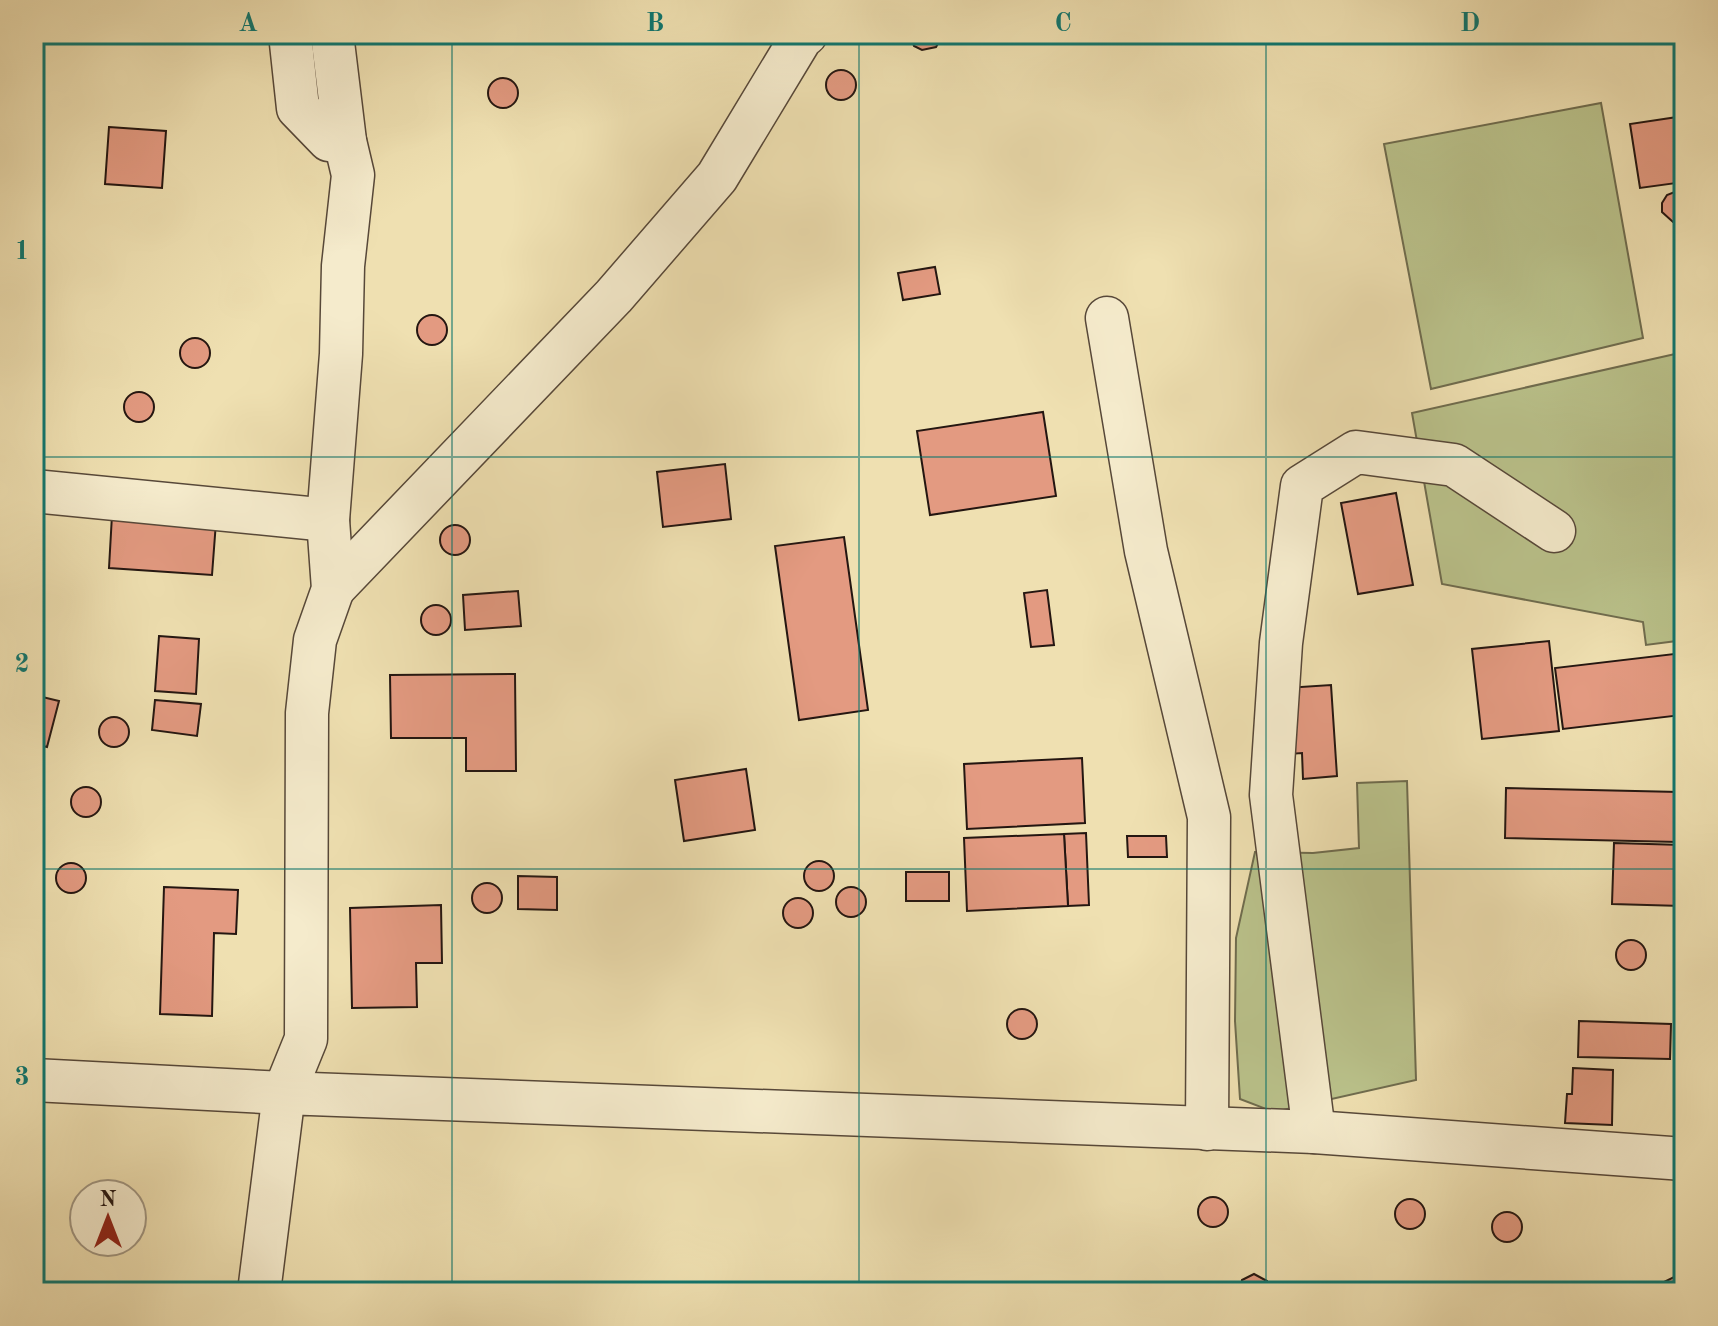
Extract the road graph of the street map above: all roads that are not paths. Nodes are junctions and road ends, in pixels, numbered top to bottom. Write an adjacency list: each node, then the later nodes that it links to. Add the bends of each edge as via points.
1 (290, 34): 4 (street, via 298,108 329,140)
2 (332, 34): 4 (street)
3 (806, 34): 9 (street, via 717,177 614,296)
4 (345, 141): 7 (street, via 353,175)
5 (1107, 318): 12 (street, via 1146,551 1209,817)
6 (34, 491): 7 (street)
7 (328, 520): 9 (street)
8 (1554, 531): 13 (street, via 1454,465 1356,452 1302,486 1281,643 1271,795)
9 (333, 589): 11 (street, via 315,640 307,713 306,1039)
10 (34, 1080): 11 (street)
11 (284, 1093): 12 (street); 15 (street)
12 (1207, 1129): 13 (street)
13 (1314, 1132): 14 (street)
14 (1684, 1159)
15 (259, 1292)

